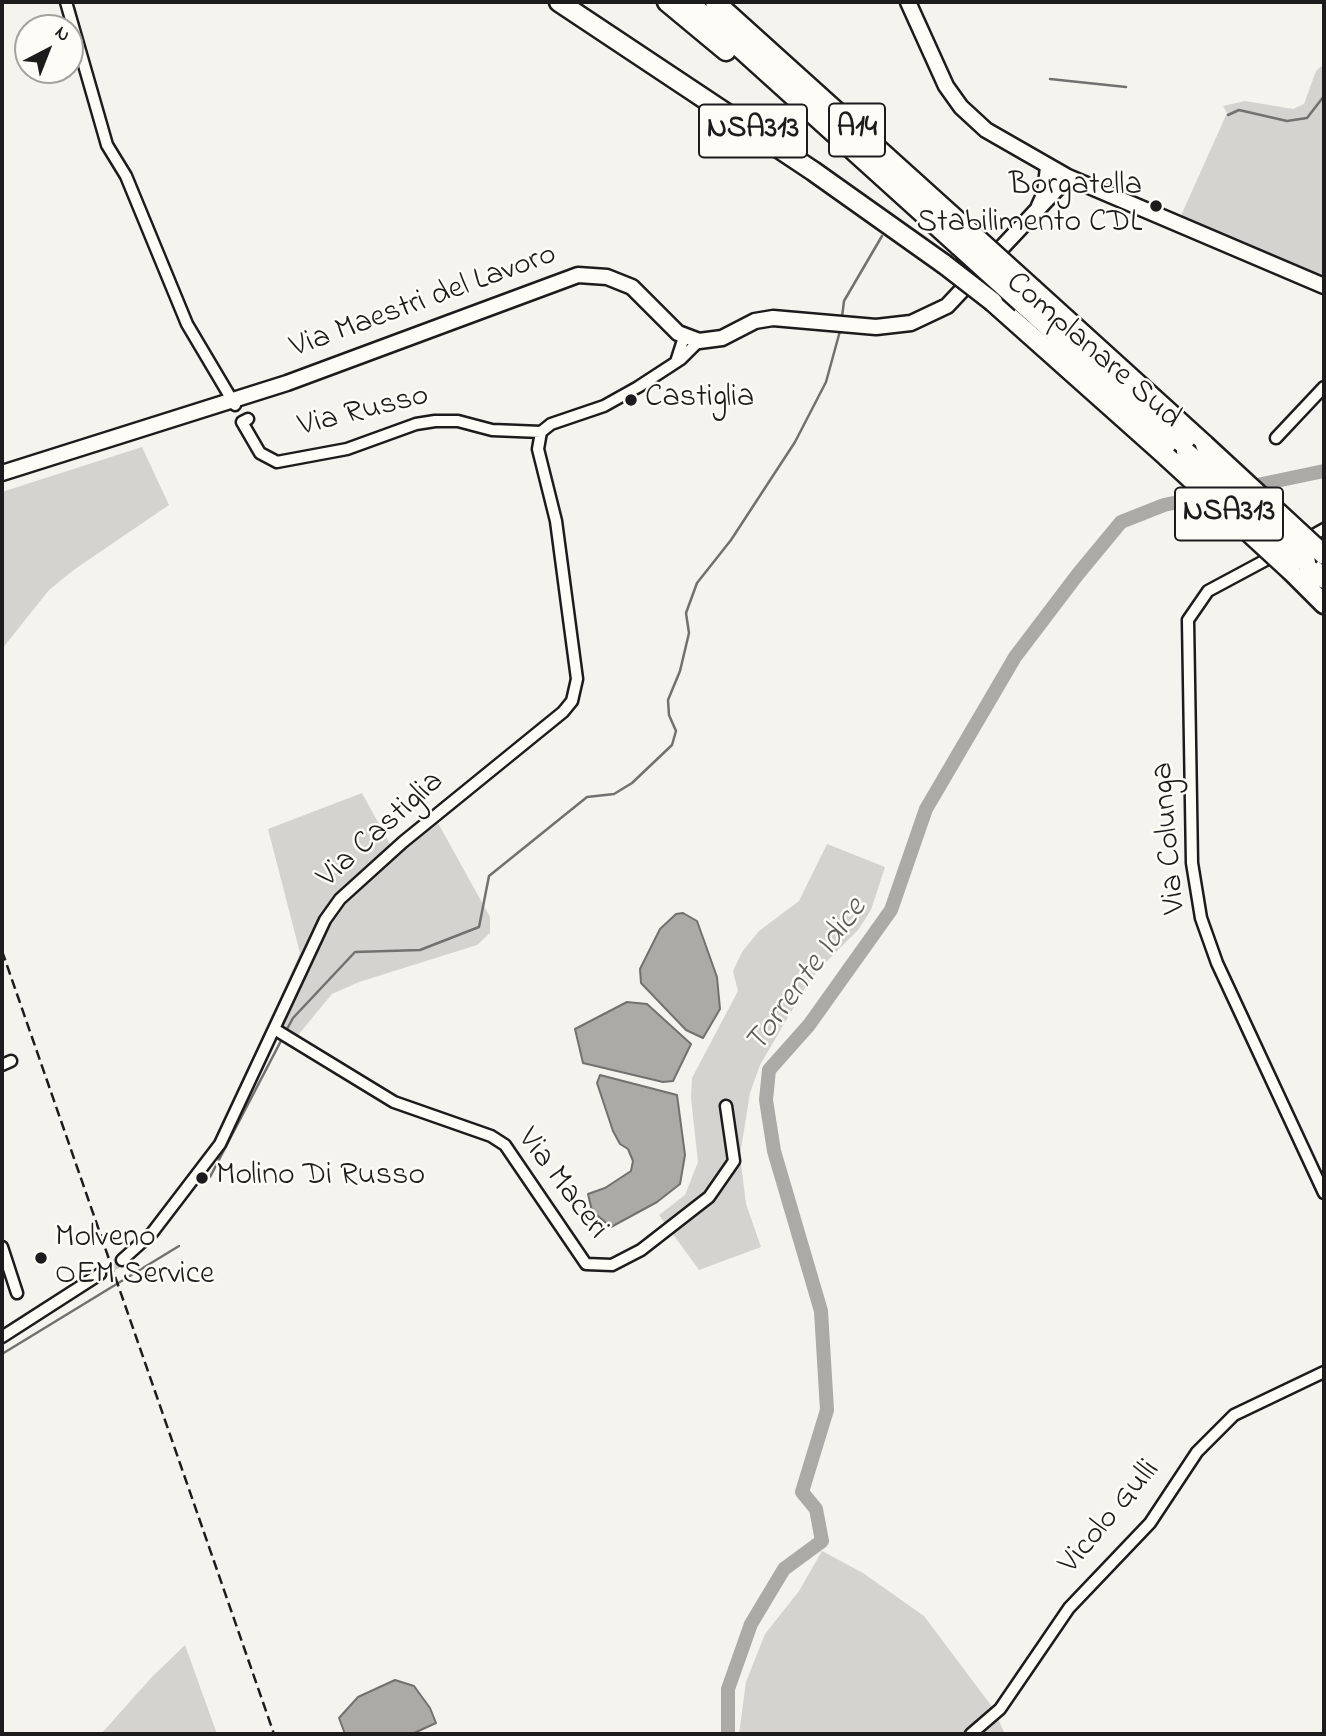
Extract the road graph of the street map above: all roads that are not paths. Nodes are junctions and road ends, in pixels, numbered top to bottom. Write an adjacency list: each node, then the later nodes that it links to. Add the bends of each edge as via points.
1 (66, 2): 20 (street, via 107,145 126,176 182,314)
2 (559, 2): 27 (highway, Complanare Sud / NSA313, bridge, via 944,264)
3 (667, 2): 9 (highway, via 727,51)
4 (689, 2): 9 (highway, A14)
5 (715, 2): 8 (highway, A14)
6 (727, 2): 8 (highway)
7 (908, 2): 10 (street, via 935,66 961,107 986,130)
8 (744, 27): 13 (highway, A14)
9 (771, 77): 13 (highway, A14)
10 (1048, 167): 11 (street); 12 (street)
11 (1068, 177): 12 (street); 14 (street)
12 (1038, 207): 17 (street, via 963,291 921,320 876,327 765,318 722,338)
13 (965, 239): 15 (highway, A14, bridge)
14 (1324, 286)
15 (1027, 296): 26 (highway, A14, bridge, via 1205,445); 27 (highway, A14, bridge)
16 (684, 337): 17 (street); 18 (street); 20 (street, Via Maestri del Lavoro, via 632,287 607,277 578,275)
17 (699, 341): 18 (street, Via Russo)
18 (676, 363): 22 (street, Via Russo, via 615,400)
19 (1324, 387): 23 (street)
20 (234, 403): 24 (street, Via Maestri del Lavoro)
21 (248, 419): 22 (street, Via Russo, via 242,422 260,453 277,462 347,449 435,421)
22 (541, 432): 30 (street, Via Castiglia, via 538,449 556,521 577,679 575,693 563,712 340,899 325,920)
23 (1276, 438)
24 (2, 474)
25 (1324, 529): 32 (street, Via Colunga, via 1208,592 1188,620 1187,661 1192,863 1201,918 1217,963)
26 (1324, 555)
27 (1298, 566): 28 (highway, A14); 29 (highway, Complanare Sud / NSA313)
28 (1324, 579)
29 (1324, 604)
30 (281, 1033): 31 (street, Via Maceri, via 394,1102 505,1145 586,1264 612,1265 631,1255 709,1197 734,1161); 34 (street, Via Castiglia, via 220,1144 152,1233)
31 (726, 1106)
32 (1324, 1193)
33 (2, 1247): 36 (street)
34 (122, 1260)
35 (100, 1274): 37 (street)
36 (17, 1293)
37 (2, 1337)
38 (1324, 1372): 39 (street, Vicolo Gulli, via 1234,1415 1197,1452 1150,1523 1069,1608 1000,1709)
39 (971, 1734)

